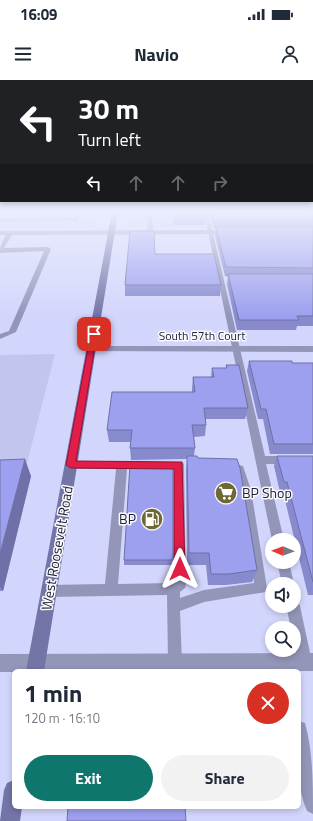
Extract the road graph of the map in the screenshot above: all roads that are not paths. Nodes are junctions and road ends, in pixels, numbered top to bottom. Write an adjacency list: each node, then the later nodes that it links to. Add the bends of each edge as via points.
1 (109, 247): 7 (main road, West Roosevelt Road)
2 (215, 247): 5 (lane, via 225,280)
3 (0, 250): 4 (lane, via 48,249 12,332)
4 (0, 337)
5 (236, 349): 6 (street, South 57th Court); 7 (street, South 57th Court); 8 (lane)
6 (313, 349)
7 (91, 350): 10 (main road, West Roosevelt Road)
8 (260, 460): 9 (lane); 15 (lane)
9 (313, 460)
10 (71, 465): 11 (lane); 18 (main road, West Roosevelt Road)
11 (122, 465): 12 (lane); 17 (lane)
12 (179, 465): 13 (lane); 16 (lane, via 180,584)
13 (192, 465)
14 (226, 466): 19 (lane, via 239,469 246,490 261,588 204,596)
15 (276, 533)
16 (173, 589): 17 (lane); 19 (lane)
17 (111, 590): 18 (lane)
18 (49, 592): 25 (main road, West Roosevelt Road)
19 (173, 607): 21 (lane)
20 (295, 613): 22 (lane)
21 (175, 662): 24 (street); 25 (street)
22 (309, 662): 24 (street)
23 (0, 663): 25 (street)
24 (288, 666)
25 (36, 667)
26 (301, 740): 28 (lane)
27 (12, 802): 29 (main road)
28 (313, 805)
29 (9, 821)

